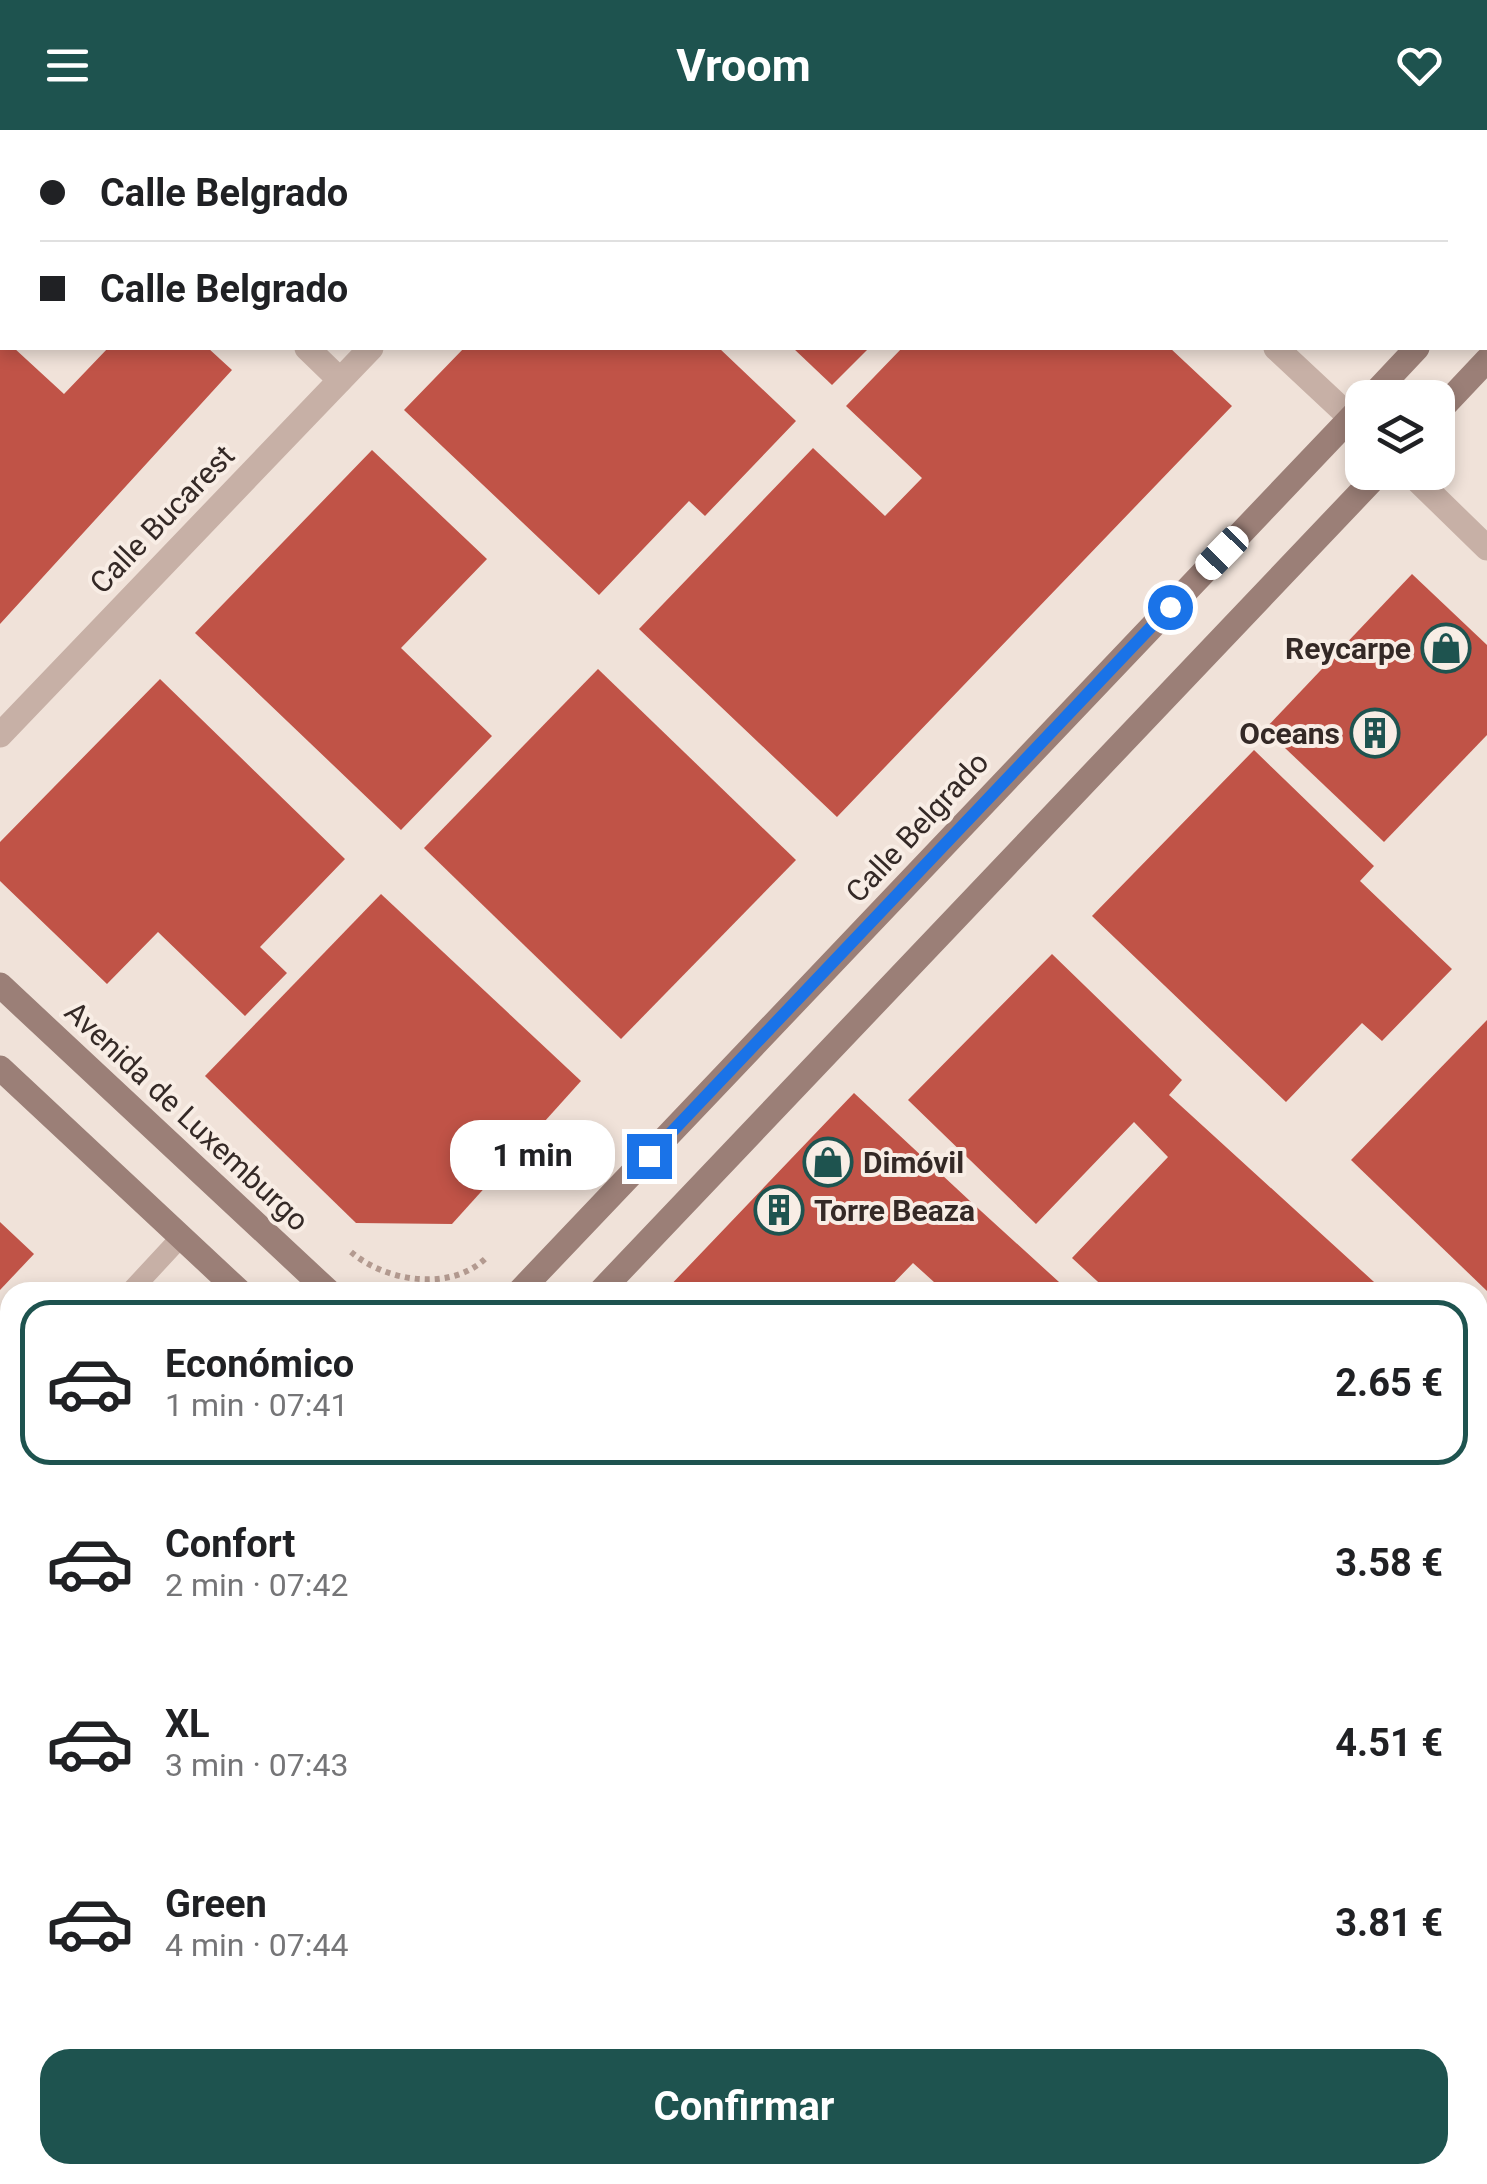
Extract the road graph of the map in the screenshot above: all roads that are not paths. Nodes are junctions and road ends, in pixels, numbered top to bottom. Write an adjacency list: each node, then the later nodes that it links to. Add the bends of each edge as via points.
1 (309, 350): 6 (street)
2 (369, 350): 6 (street, Calle Bucarest)
3 (1278, 350): 9 (street)
4 (1415, 350): 7 (main road)
5 (1487, 360): 8 (main road)
6 (340, 380): 14 (street, Calle Bucarest)
7 (1387, 380)
8 (1455, 394)
9 (1345, 406)
10 (1345, 433): 21 (main road, Calle Belgrado)
11 (1363, 490): 22 (main road)
12 (1427, 490): 13 (street)
13 (1487, 548)
14 (0, 735)
15 (0, 985): 20 (main road, Avenida de Luxemburgo)
16 (0, 1068): 17 (main road)
17 (180, 1237): 18 (lane); 19 (main road)
18 (139, 1282)
19 (229, 1282)
20 (319, 1282)
21 (529, 1282)
22 (610, 1282)

